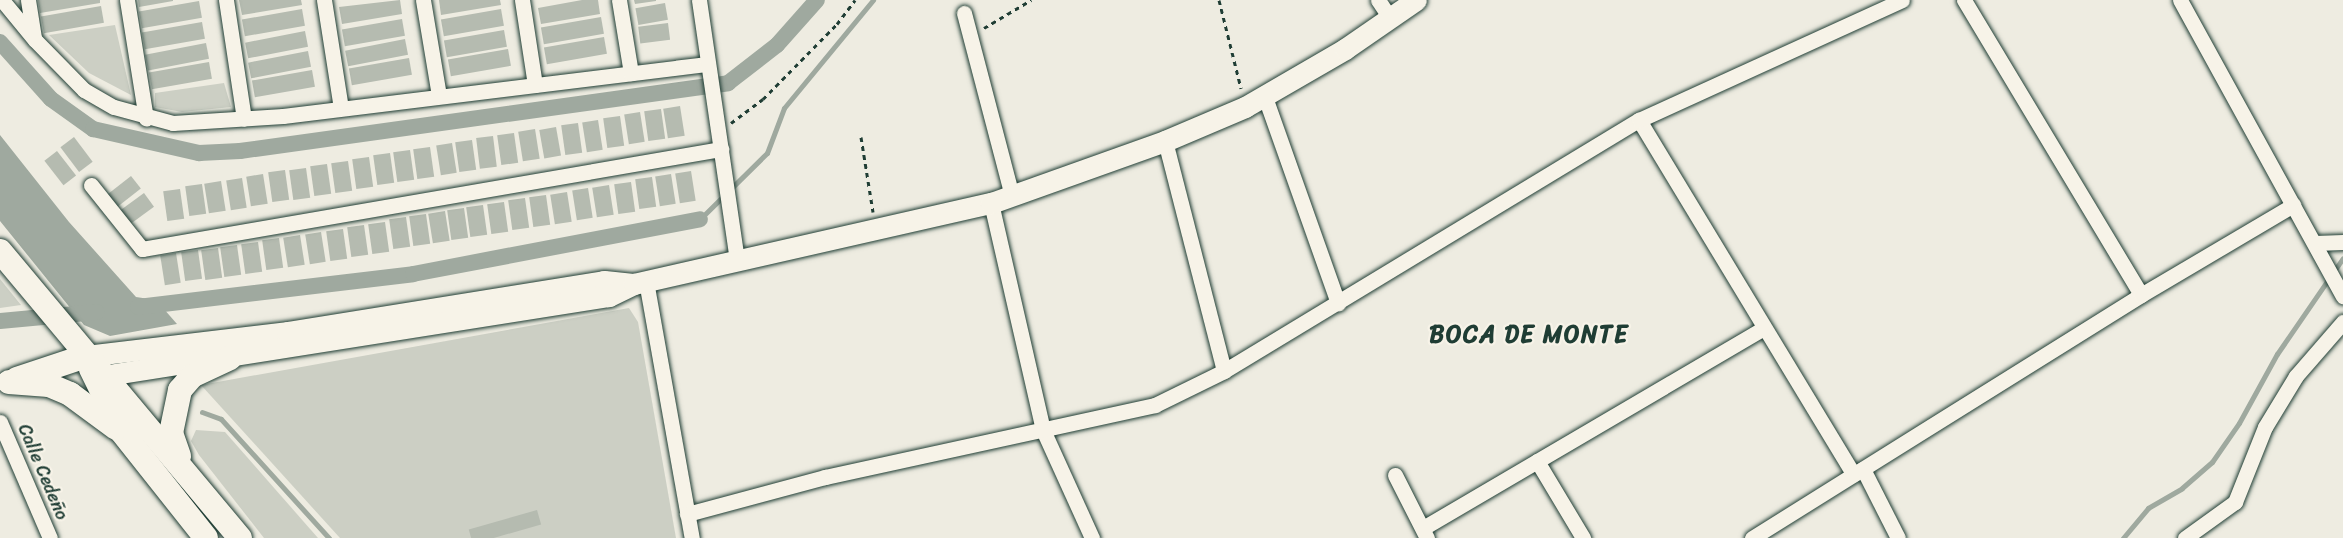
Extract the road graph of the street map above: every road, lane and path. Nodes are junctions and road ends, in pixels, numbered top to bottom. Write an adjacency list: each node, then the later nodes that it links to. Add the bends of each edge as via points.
1 (2, 0): 21 (street)
2 (28, 0): 21 (street)
3 (127, 0): 29 (street)
4 (226, 0): 30 (street)
5 (324, 0): 28 (street)
6 (423, 0): 25 (street)
7 (522, 0): 24 (street)
8 (620, 0): 23 (street)
9 (699, 0): 22 (street)
10 (855, 0): 32 (path, via 837,24 763,99)
11 (1031, 0): 20 (path)
12 (1219, 0): 27 (path)
13 (1378, 0): 19 (street)
14 (1416, 0): 19 (main road)
15 (1902, 0): 31 (street)
16 (1964, 0): 47 (street)
17 (2181, 0): 39 (street)
18 (964, 13): 20 (street)
19 (1390, 18): 26 (main road)
20 (970, 35): 37 (street)
21 (35, 40): 29 (street, via 84,90)
22 (708, 64): 23 (street); 32 (street)
23 (631, 73): 24 (street)
24 (535, 85): 25 (street)
25 (439, 96): 28 (street)
26 (1265, 97): 27 (main road); 48 (street)
27 (1245, 107): 34 (main road)
28 (341, 108): 30 (street)
29 (146, 118): 30 (street, via 202,124)
30 (244, 119)
31 (1639, 120): 48 (street); 50 (street)
32 (717, 127): 35 (street)
33 (861, 137): 40 (path)
34 (1165, 141): 37 (main road); 53 (street)
35 (721, 149): 36 (street, via 142,249); 44 (street)
36 (91, 185)
37 (1012, 196): 38 (main road)
38 (991, 202): 40 (main road); 56 (street)
39 (2293, 205): 42 (street); 47 (street)
40 (876, 229): 44 (main road)
41 (2343, 242): 42 (street)
42 (2316, 243): 46 (street)
43 (0, 251): 52 (main road)
44 (737, 260): 45 (main road)
45 (640, 283): 51 (main road, via 609,296); 52 (main road, via 604,281 287,332); 62 (street)
46 (2339, 290)
47 (2140, 295): 60 (street)
48 (1338, 303): 53 (street)
49 (2343, 322): 72 (street, via 2296,376 2265,427 2235,502)
50 (1764, 328): 58 (street); 60 (street)
51 (230, 358): 52 (main road); 59 (main road, via 192,376 176,400 171,433)
52 (96, 369): 54 (main road); 57 (main road); 59 (main road)
53 (1224, 371): 56 (street, via 1155,405)
54 (4, 382): 57 (main road, via 49,385 70,393)
55 (0, 422): 64 (street, Calle Cedeño)
56 (1043, 430): 62 (street, via 825,477); 68 (street)
57 (122, 432): 65 (main road)
58 (1537, 461): 63 (street); 69 (street)
59 (183, 466): 66 (main road)
60 (1858, 472): 70 (street); 71 (street)
61 (1395, 476): 63 (street)
62 (687, 514): 67 (street)
63 (1425, 533)
64 (50, 538)
65 (206, 538)
66 (240, 538)
67 (692, 538)
68 (1092, 538)
69 (1583, 538)
70 (1752, 538)
71 (1898, 538)
72 (2185, 538)

